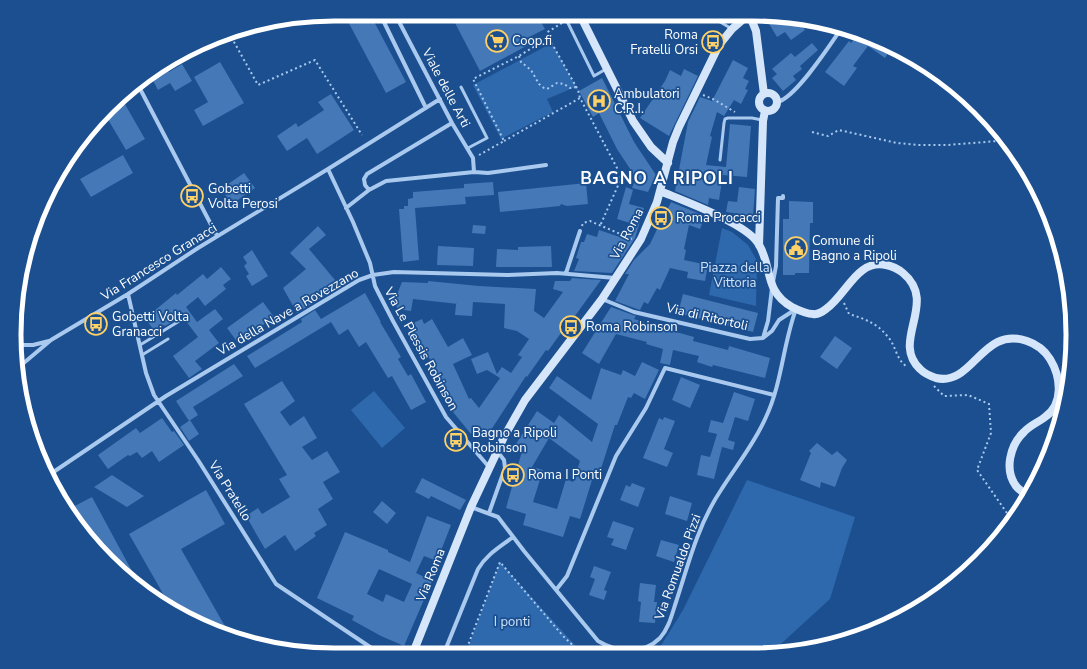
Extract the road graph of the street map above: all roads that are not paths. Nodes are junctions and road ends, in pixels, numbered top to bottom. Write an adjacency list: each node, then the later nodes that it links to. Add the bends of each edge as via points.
1 (383, 21): 16 (street, Viale delle Arti)
2 (399, 21): 14 (street, Viale delle Arti)
3 (567, 21): 10 (lane, via 594,76)
4 (583, 21): 10 (street)
5 (718, 21): 8 (lane)
6 (741, 21): 8 (street, Via Roma)
7 (752, 21): 13 (street, via 756,31)
8 (732, 29): 22 (street, Via Roma, via 719,45 696,93 676,135)
9 (838, 33): 15 (street, via 806,77 788,96)
10 (607, 68): 22 (street, via 642,136)
11 (461, 87): 20 (lane, via 486,138)
12 (140, 89): 31 (street)
13 (764, 94): 15 (street, via 773,94); 17 (street, via 759,102)
14 (440, 99): 16 (street, Via Francesco Granacci); 19 (street, Viale delle Arti)
15 (777, 102): 17 (street, via 774,109)
16 (426, 108): 24 (street, Via Francesco Granacci)
17 (765, 111): 18 (street)
18 (763, 121): 21 (lane, via 752,118 725,119); 32 (street)
19 (452, 123): 20 (street, Viale delle Arti); 26 (street, via 368,174 364,179)
20 (468, 148): 25 (street, Viale delle Arti, via 473,158)
21 (720, 160)
22 (668, 163): 27 (street, Via Roma)
23 (546, 165): 25 (street, via 488,173)
24 (328, 169): 29 (street, Via Le Plessis Robinson); 31 (street, Via Francesco Granacci)
25 (474, 172): 26 (street, via 392,180)
26 (369, 190): 29 (street)
27 (660, 191): 32 (street, via 736,225 753,236); 35 (street, Via Roma, via 646,228)
28 (783, 196): 36 (street, via 778,198 776,266)
29 (346, 208): 34 (street, Via Le Plessis Robinson)
30 (580, 231): 33 (street)
31 (218, 236): 37 (street, Via Francesco Granacci)
32 (759, 245): 36 (street)
33 (566, 274): 34 (street, Via della Nave a Rovezzano, via 394,272); 35 (street, Via della Nave a Rovezzano)
34 (373, 275): 49 (street, Via della Nave a Rovezzano, via 353,284); 51 (street, Via Le Plessis Robinson, via 379,294 443,412)
35 (616, 278): 38 (street, Via Roma)
36 (772, 286): 39 (street, via 782,301); 41 (street, via 768,321)
37 (128, 294): 43 (street, Via Francesco Granacci); 45 (street, Via Pratello)
38 (602, 299): 41 (street, Via di Ritortoli, via 634,312 750,339); 50 (street, Via Roma, via 525,400)
39 (796, 309): 41 (street, Via di Ritortoli, via 779,320 772,331); 48 (street, Via Romualdo Pizzi); 53 (street, via 817,314 830,306 862,270 872,264 883,264 896,268 910,279 917,300 917,309 909,346 914,362 922,372 936,378 958,374 992,345 1005,340 1019,339 1037,346 1050,360 1058,381 1059,394 1054,407 1046,417 1025,430 1013,445 1010,468 1016,486)
40 (181, 320): 45 (lane)
41 (763, 338)
42 (168, 339): 46 (lane)
43 (51, 340): 44 (street, Via Francesco Granacci); 47 (street, Via Francesco Granacci)
44 (22, 345)
45 (140, 345): 46 (street, Via Pratello)
46 (142, 355): 49 (street, Via Pratello, via 150,385)
47 (23, 364)
48 (774, 395): 57 (street, via 665,368 646,408 616,456 567,576); 62 (street, Via Romualdo Pizzi, via 762,427 706,517 665,630 652,644)
49 (158, 402): 52 (street, Via della Nave a Rovezzano); 58 (street, Via Pratello, via 198,460 276,584)
50 (497, 450): 51 (street, Via Roma); 55 (street, via 506,464)
51 (489, 468): 54 (street, Via Roma)
52 (53, 472)
53 (1023, 492)
54 (471, 507): 55 (street); 59 (street, Via Roma)
55 (489, 513): 56 (street, Via Romualdo Pizzi, via 498,517)
56 (513, 537): 57 (street, Via Romualdo Pizzi); 60 (street, via 494,550 478,569)
57 (556, 590): 61 (street, Via Romualdo Pizzi, via 594,637)
58 (372, 648)
59 (415, 648)
60 (446, 648)
61 (611, 648)
62 (641, 648)

